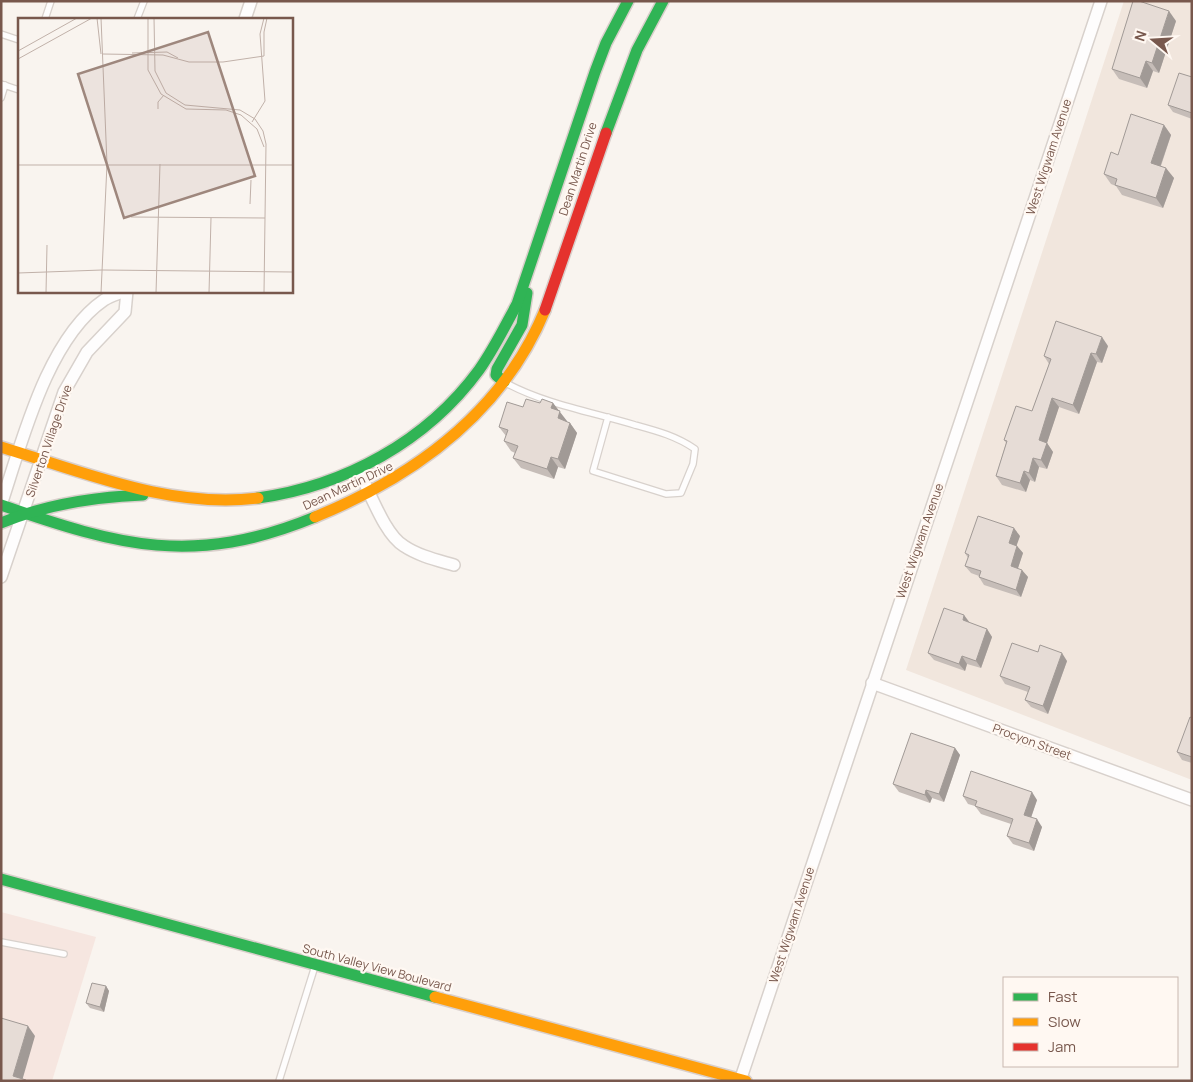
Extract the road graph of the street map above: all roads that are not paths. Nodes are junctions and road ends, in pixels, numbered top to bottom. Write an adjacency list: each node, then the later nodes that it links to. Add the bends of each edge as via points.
1 (51, 1): 7 (lane)
2 (144, 1): 8 (lane)
3 (251, 1): 9 (street)
4 (628, 1): 15 (street, Dean Martin Drive, via 595,72)
5 (663, 1): 15 (street, Dean Martin Drive, via 626,71)
6 (1101, 1): 32 (street, West Wigwam Avenue)
7 (45, 18)
8 (138, 18)
9 (245, 18)
10 (1, 34): 11 (lane)
11 (18, 40)
12 (3, 85): 13 (lane); 14 (lane)
13 (18, 90)
14 (1, 98)
15 (555, 239): 16 (street, Dean Martin Drive); 19 (street, Dean Martin Drive, via 537,329)
16 (528, 276): 19 (street, via 525,316 497,369 496,375); 24 (street, Dean Martin Drive, via 507,326 475,377 428,426)
17 (124, 292): 22 (street, Silverton Village Drive, via 104,300 89,313 53,360)
18 (126, 292): 23 (street, Silverton Village Drive, via 125,312 87,352 64,392)
19 (504, 382): 20 (lane, via 523,392); 25 (street, Dean Martin Drive, via 483,410 431,457)
20 (608, 417): 20 (lane, via 678,437 695,449 693,464 681,493 666,494 593,471)
21 (1, 447): 22 (street, Dean Martin Drive)
22 (19, 452): 23 (street, Dean Martin Drive); 27 (street, Silverton Village Drive)
23 (42, 459): 26 (street, Dean Martin Drive); 28 (street, Silverton Village Drive)
24 (358, 470): 25 (street); 26 (street, Dean Martin Drive, via 325,483 252,498 198,500)
25 (371, 493): 28 (street, Dean Martin Drive, via 279,532 216,545 188,547 137,545); 30 (street, via 390,532 402,545)
26 (165, 495): 28 (street, via 96,497)
27 (1, 505): 28 (street, Dean Martin Drive)
28 (24, 512): 29 (street); 31 (street, Silverton Village Drive)
29 (1, 523)
30 (454, 565)
31 (1, 577)
32 (872, 683): 33 (street, Procyon Street); 38 (street, West Wigwam Avenue)
33 (1192, 800)
34 (1, 879): 37 (street, South Valley View Boulevard)
35 (1, 942): 36 (lane)
36 (64, 954)
37 (314, 966): 38 (street, South Valley View Boulevard); 39 (lane)
38 (742, 1080)
39 (279, 1081)

